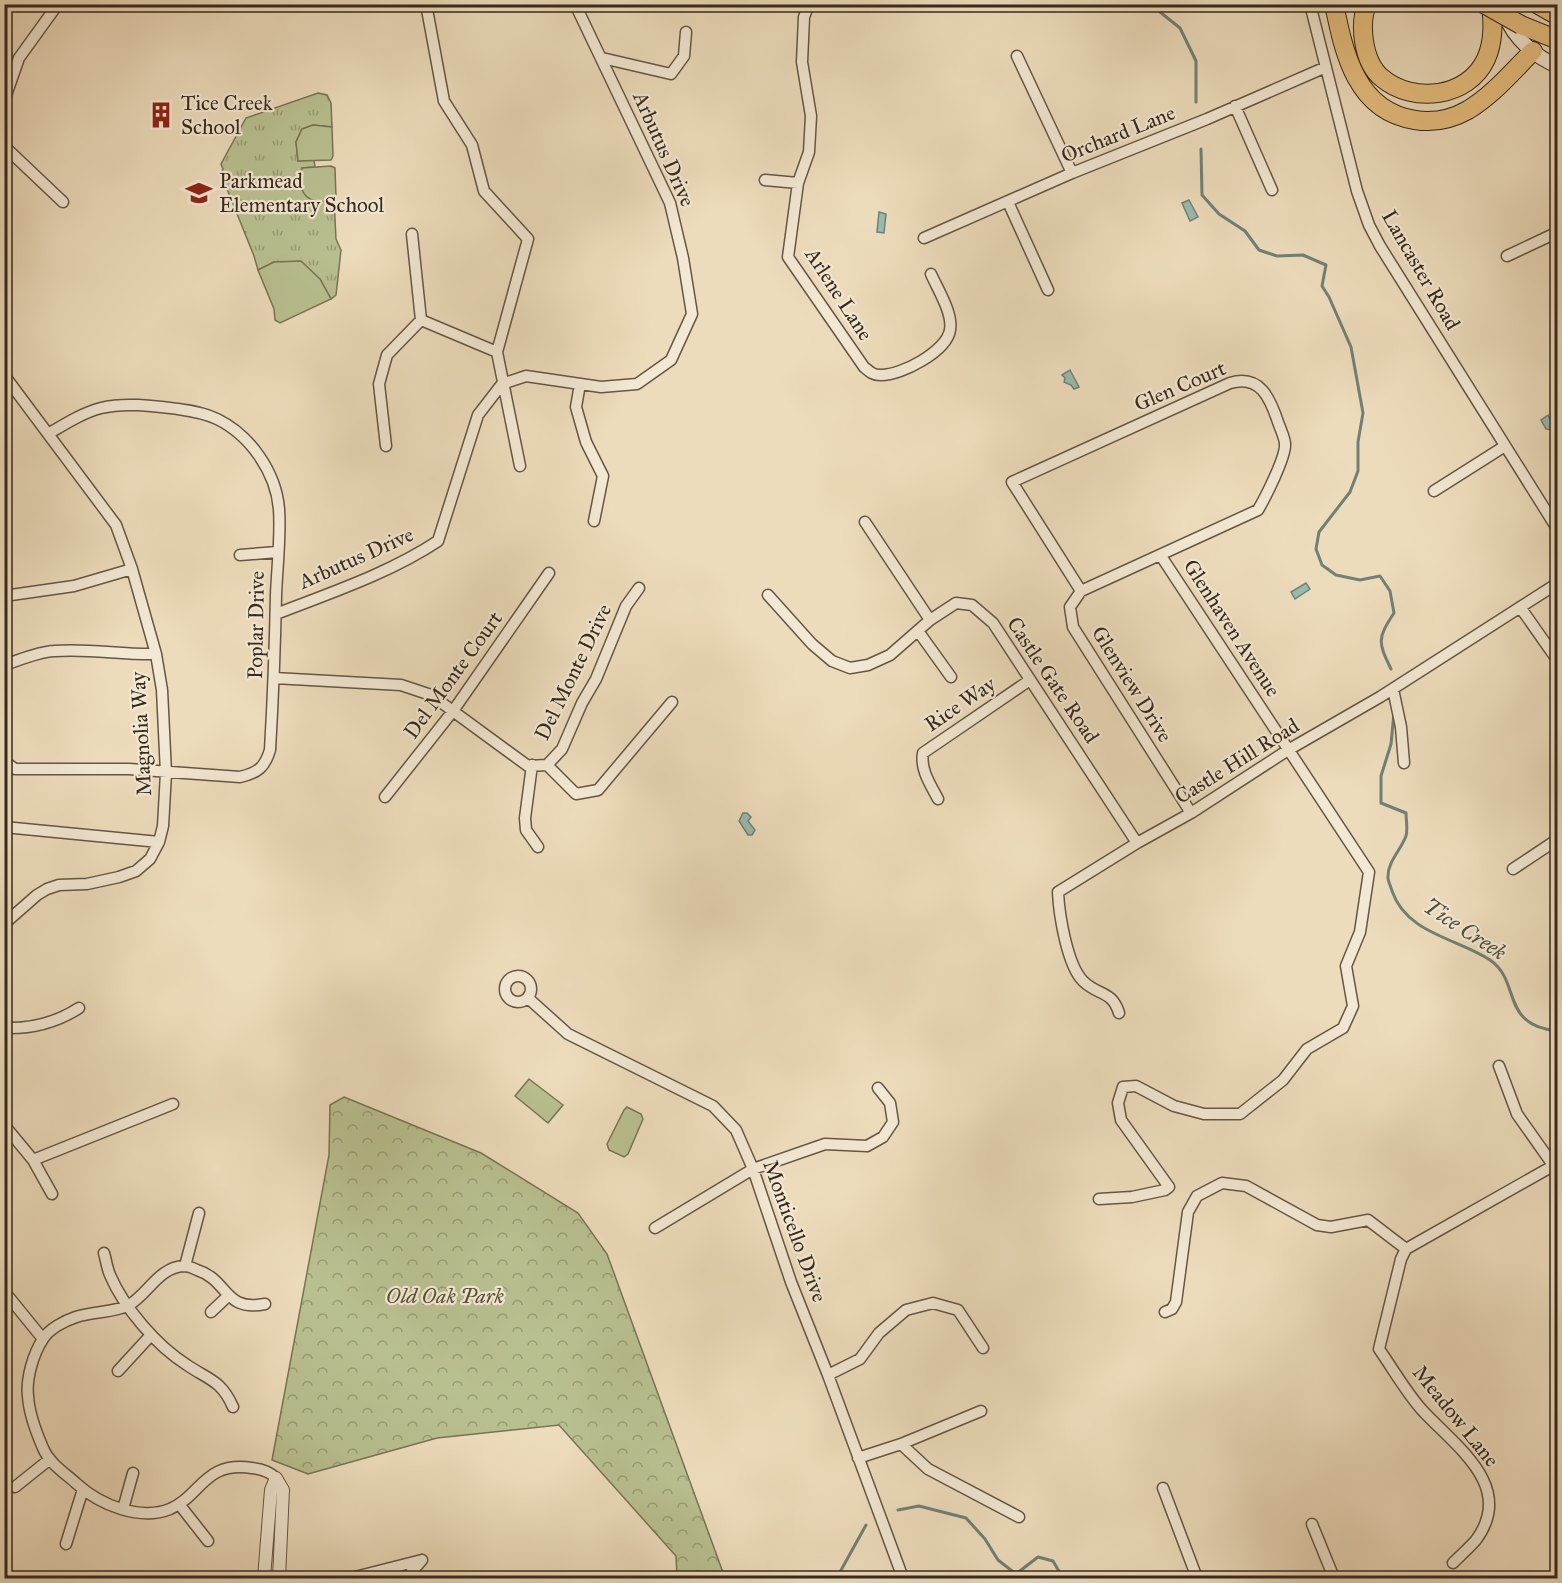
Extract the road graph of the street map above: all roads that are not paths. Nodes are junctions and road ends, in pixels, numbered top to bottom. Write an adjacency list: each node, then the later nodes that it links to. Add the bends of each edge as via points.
1 (58, 4): 20 (street, via 19,58)
2 (426, 4): 36 (street, via 444,101 472,145 484,191 528,239)
3 (575, 4): 17 (street, Arbutus Drive)
4 (809, 4): 25 (street, Arlene Lane, via 804,17 802,62 811,116 809,152)
5 (1310, 4): 19 (street, Lancaster Road)
6 (1334, 4): 15 (highway, via 1347,58 1359,81 1378,104 1404,118 1437,120 1467,111 1494,91)
7 (1367, 4): 9 (highway, via 1363,35 1374,69 1401,89 1442,93 1470,80 1481,68 1492,44)
8 (1484, 4): 14 (highway, bridge)
9 (1491, 4)
10 (1501, 4): 15 (main road, via 1513,31)
11 (1537, 4): 12 (highway)
12 (1557, 16)
13 (686, 32): 17 (street, via 684,56 671,74)
14 (1557, 40)
15 (1533, 51): 18 (main road)
16 (1017, 56): 23 (street)
17 (602, 58): 39 (street, Arbutus Drive, via 670,203 692,314 671,360 637,384)
18 (1557, 66)
19 (1326, 67): 21 (street, Orchard Lane); 42 (street, Lancaster Road, via 1369,225)
20 (4, 101)
21 (1235, 105): 23 (street, Orchard Lane); 26 (street)
22 (4, 146): 27 (street)
23 (1072, 172): 28 (street, Orchard Lane)
24 (765, 180): 25 (street)
25 (798, 183): 33 (street, Arlene Lane, via 788,257 872,374 898,373 927,358 947,341 951,328 949,314)
26 (1272, 190)
27 (63, 202)
28 (1008, 202): 31 (street, Orchard Lane); 34 (street)
29 (1557, 232): 32 (street)
30 (412, 234): 35 (street)
31 (924, 238)
32 (1507, 256)
33 (931, 274)
34 (1048, 290)
35 (422, 320): 36 (street); 41 (street, via 387,356 379,384)
36 (497, 352): 38 (street)
37 (4, 375): 40 (street, Magnolia Way)
38 (502, 384): 39 (street, Arbutus Drive, via 526,376); 43 (street); 59 (street, Arbutus Drive, via 478,415 438,541 347,587)
39 (580, 384): 45 (street, via 576,407 586,442 603,476)
40 (48, 434): 48 (street, Poplar Drive, via 83,415 120,405 189,411 218,419 255,450 271,476 279,509); 51 (street, Magnolia Way, via 116,525)
41 (386, 446)
42 (1505, 446): 44 (street); 47 (street, Lancaster Road)
43 (520, 466)
44 (1434, 491)
45 (594, 521)
46 (865, 522): 60 (street)
47 (1557, 530)
48 (277, 552): 49 (street); 59 (street, Poplar Drive)
49 (240, 555)
50 (1161, 556): 55 (street, Glen Court); 55 (street, Glen Court, via 1258,510 1286,445 1270,399 1257,385 1242,380 1230,383 1012,482); 71 (street, Glenhaven Avenue)
51 (132, 569): 57 (street, via 74,586); 62 (street, Magnolia Way)
52 (549, 573): 70 (street, Del Monte Court)
53 (1557, 583): 58 (street, Castle Hill Road)
54 (639, 588): 75 (street, Del Monte Drive, via 626,606 562,749)
55 (1080, 591): 79 (street, Glenview Drive, via 1070,607 1073,627)
56 (768, 595): 61 (street, Castle Gate Road, via 812,644 832,661 850,668 890,655)
57 (4, 596)
58 (1520, 607): 63 (street); 68 (street, Castle Hill Road)
59 (276, 614): 66 (street, Poplar Drive)
60 (930, 620): 61 (street, Castle Gate Road); 67 (street, Castle Gate Road, via 956,603 972,605 993,623)
61 (918, 631): 65 (street)
62 (156, 654): 64 (street, via 51,651); 76 (street, Magnolia Way)
63 (1557, 661)
64 (4, 665)
65 (951, 677)
66 (274, 678): 70 (street, Del Monte Drive, via 401,685 431,695); 76 (street, Poplar Drive, via 270,750 261,770 240,777)
67 (1030, 680): 78 (street, Rice Way, via 923,753 925,774); 83 (street, Castle Gate Road)
68 (1394, 688): 71 (street, Castle Hill Road); 73 (street)
69 (672, 702): 75 (street, via 598,790 576,794)
70 (453, 711): 74 (street, Del Monte Drive, via 503,749); 77 (street, Del Monte Court)
71 (1288, 750): 79 (street, Castle Hill Road); 99 (street, Glenhaven Avenue, via 1369,872 1360,932 1346,966 1353,1006 1343,1028 1308,1049 1283,1080 1240,1114 1204,1114 1174,1106 1136,1086 1123,1087 1118,1103 1121,1120 1169,1187 1132,1197)
72 (4, 761): 76 (street, Poplar Drive, via 15,769 129,769)
73 (1404, 763)
74 (532, 765): 75 (street, Del Monte Drive); 84 (street, via 525,818 526,830)
75 (547, 765)
76 (166, 773): 82 (street, Magnolia Way)
77 (385, 797)
78 (938, 799)
79 (1191, 813): 83 (street, Castle Hill Road)
80 (4, 827): 82 (street)
81 (1557, 839): 85 (street)
82 (159, 842): 86 (street, Magnolia Way, via 150,859 136,871 118,878 47,889)
83 (1137, 843): 89 (street, Castle Hill Road, via 1058,892 1062,929 1079,976 1112,998)
84 (537, 847)
85 (1513, 869)
86 (4, 924)
87 (528, 998): 97 (street, Monticello Drive, via 568,1034 713,1106 736,1130)
88 (79, 1008): 90 (street, via 48,1023)
89 (1119, 1014)
90 (4, 1028)
91 (1499, 1066): 96 (street, via 1517,1114)
92 (878, 1088): 97 (street, via 890,1103 893,1122 883,1137 867,1146 825,1144)
93 (173, 1104): 95 (street)
94 (4, 1125): 95 (street)
95 (33, 1160): 98 (street)
96 (1555, 1164): 102 (street)
97 (753, 1169): 101 (street); 115 (street, Monticello Drive)
98 (52, 1194)
99 (1099, 1199)
100 (199, 1213): 104 (street)
101 (655, 1228)
102 (1406, 1249): 110 (street, via 1368,1220 1331,1227 1317,1225 1246,1186 1222,1183 1197,1196 1188,1212 1176,1302); 132 (street, Meadow Lane, via 1379,1349 1420,1407 1475,1465 1488,1493 1488,1516 1476,1540)
103 (104, 1253): 108 (street, via 110,1275)
104 (185, 1266): 106 (street, via 204,1272); 108 (street, via 163,1274)
105 (8, 1296): 112 (street)
106 (228, 1296): 107 (street, via 240,1304); 109 (street)
107 (266, 1304)
108 (127, 1306): 111 (street); 112 (street, via 75,1317 58,1325)
109 (212, 1312)
110 (1165, 1312)
111 (151, 1335): 114 (street); 116 (street, via 186,1365 220,1384)
112 (43, 1339): 120 (street, via 31,1367 27,1394 37,1435)
113 (983, 1348): 115 (street, via 958,1310 933,1303 906,1310 879,1333 860,1359)
114 (118, 1371)
115 (828, 1375): 119 (street, Monticello Drive)
116 (233, 1407)
117 (981, 1410): 118 (street)
118 (901, 1444): 119 (street); 128 (street, via 928,1469)
119 (858, 1458): 137 (street, Monticello Drive)
120 (50, 1460): 123 (street); 125 (street)
121 (133, 1473): 127 (street)
122 (276, 1478): 126 (street, via 254,1468 229,1468 209,1477); 133 (street, via 271,1490); 134 (street, via 282,1490)
123 (15, 1487)
124 (1164, 1488): 138 (street)
125 (83, 1489): 127 (street); 131 (street)
126 (179, 1504): 127 (street, via 155,1513); 130 (street)
127 (123, 1509)
128 (1019, 1517)
129 (1312, 1524): 139 (street)
130 (208, 1541)
131 (66, 1544)
132 (1453, 1563)
133 (264, 1578)
134 (279, 1578)
135 (351, 1578): 136 (street, via 422,1560 409,1575)
136 (398, 1578)
137 (903, 1578)
138 (1197, 1578)
139 (1334, 1578)

